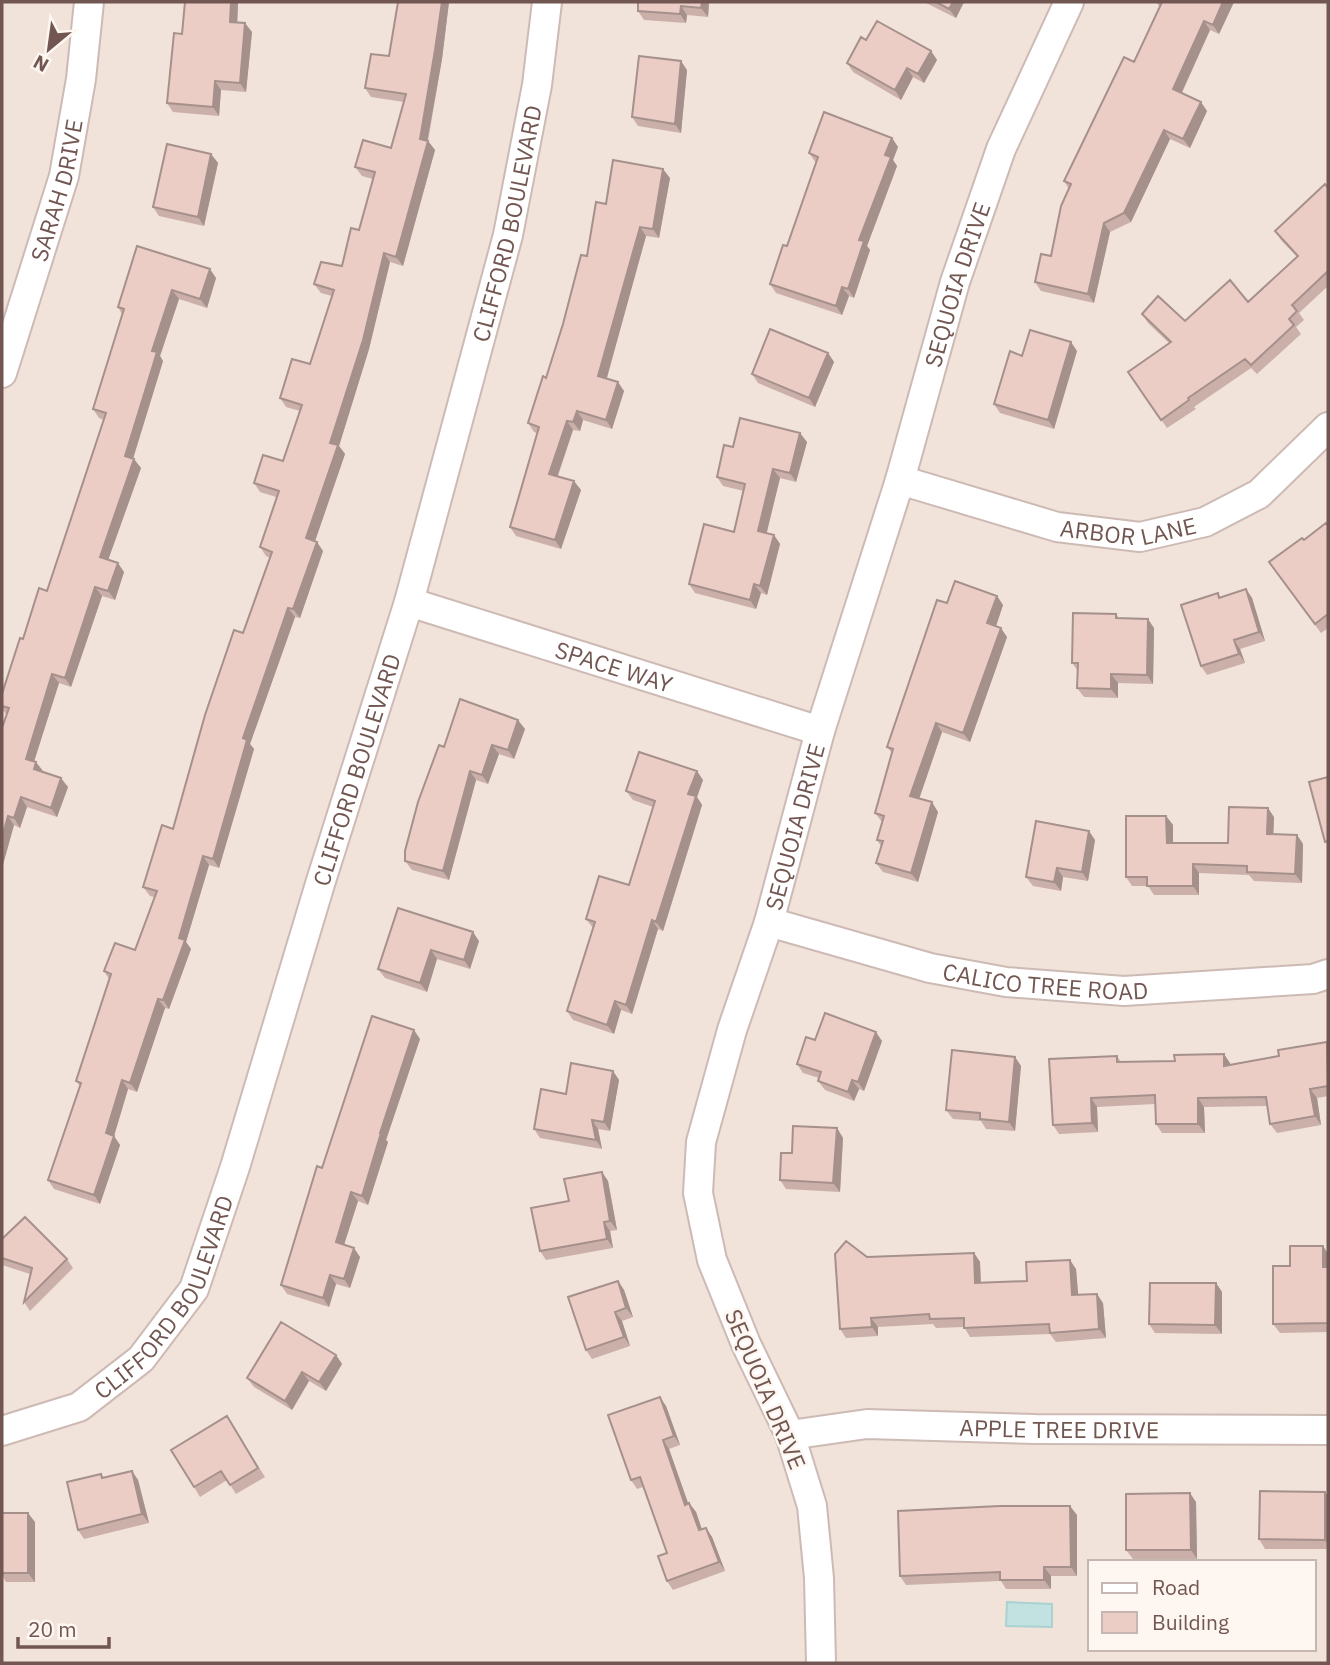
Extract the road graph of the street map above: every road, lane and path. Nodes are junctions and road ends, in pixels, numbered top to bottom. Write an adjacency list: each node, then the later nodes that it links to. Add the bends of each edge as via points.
1 (89, 2): 4 (street, SARAH DRIVE, via 82,79 64,176)
2 (547, 2): 7 (street, CLIFFORD BOULEVARD, via 537,85 508,235)
3 (1069, 2): 6 (street, SEQUOIA DRIVE, via 1001,149 955,282)
4 (2, 368)
5 (1328, 427): 6 (street, ARBOR LANE, via 1259,494 1205,522 1140,537 1057,527)
6 (900, 480): 8 (street, SEQUOIA DRIVE)
7 (409, 602): 8 (street, SPACE WAY); 12 (street, CLIFFORD BOULEVARD, via 194,1289 141,1359 79,1407)
8 (820, 731): 9 (street, SEQUOIA DRIVE)
9 (769, 922): 10 (street, CALICO TREE ROAD, via 930,968 1006,982 1124,990 1313,979); 13 (street, SEQUOIA DRIVE, via 701,1142 698,1193 712,1260)
10 (1328, 974)
11 (1328, 1430): 13 (street, APPLE TREE DRIVE, via 867,1424)
12 (2, 1431)
13 (790, 1435): 14 (street, SEQUOIA DRIVE, via 812,1506)
14 (821, 1663)

